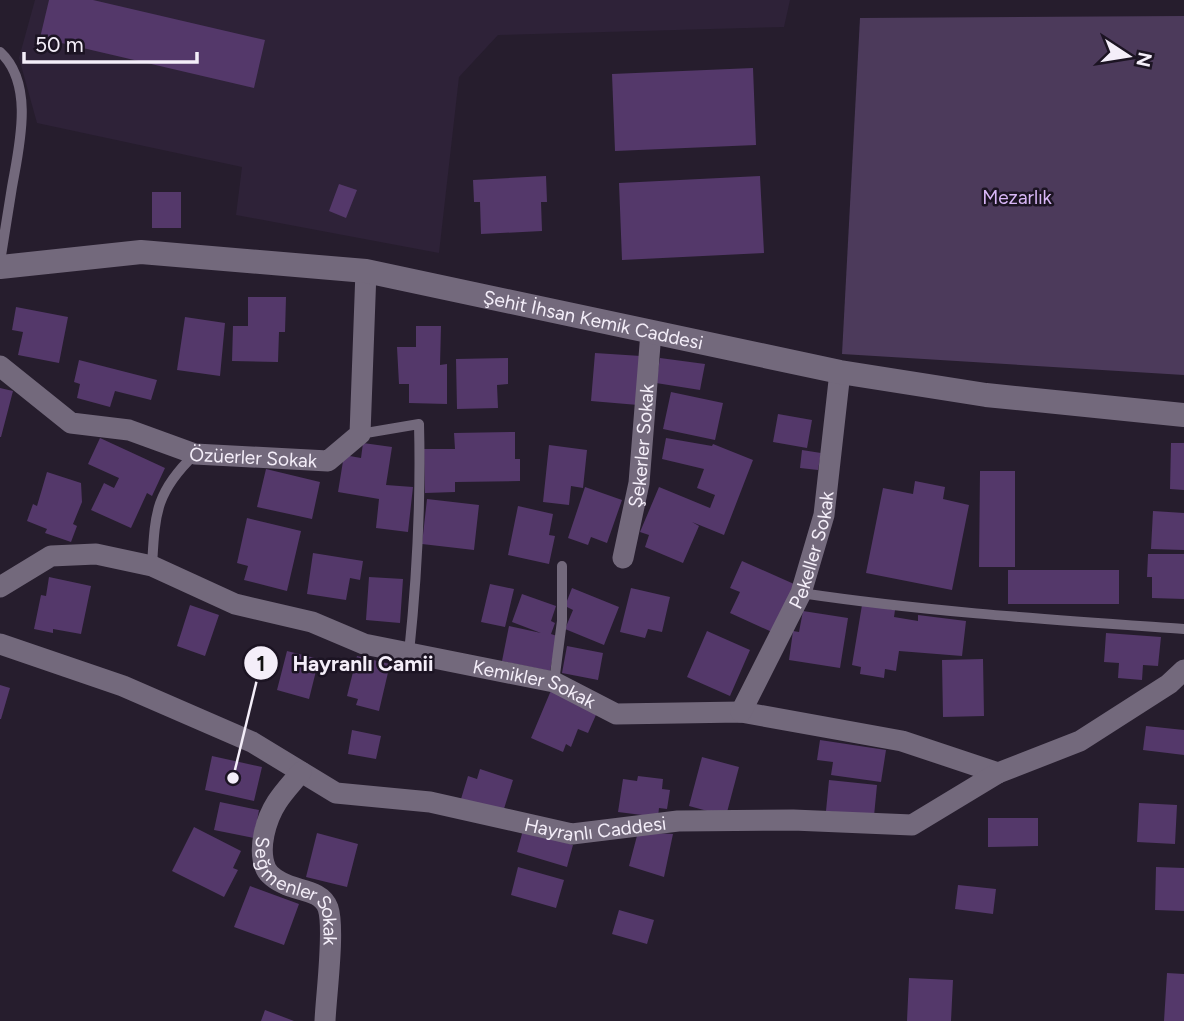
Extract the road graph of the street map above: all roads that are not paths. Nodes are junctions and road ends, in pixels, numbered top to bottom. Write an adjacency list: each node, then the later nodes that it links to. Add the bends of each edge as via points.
1 (0, 52): 2 (lane, via 19,84 22,126)
2 (0, 265): 3 (street, Şehit İhsan Kemik Caddesi, via 141,252)
3 (366, 271): 4 (street, Şehit İhsan Kemik Caddesi); 8 (street)
4 (651, 332): 6 (street, Şehit İhsan Kemik Caddesi); 10 (street, Şekerler Sokak, via 639,483)
5 (0, 366): 9 (street, Özüerler Sokak, via 71,423 129,430)
6 (840, 372): 7 (street, Şehit İhsan Kemik Caddesi, via 986,395); 14 (street, Pekeller Sokak, via 824,515)
7 (1184, 415)
8 (360, 434): 9 (street, Özüerler Sokak, via 328,461); 17 (lane, via 419,424 419,541)
9 (195, 454): 11 (lane, via 170,480 159,505)
10 (623, 558)
11 (152, 566): 13 (street, Kemikler Sokak, via 96,554 51,555); 17 (street, Kemikler Sokak, via 235,604 312,622 365,644)
12 (562, 566): 19 (lane, via 562,621)
13 (0, 587)
14 (801, 593): 15 (lane); 20 (street, Pekeller Sokak)
15 (1184, 629)
16 (0, 644): 21 (street, Hayranlı Caddesi, via 123,686 252,742)
17 (409, 653): 19 (street, Kemikler Sokak)
18 (1184, 670): 22 (street, Hayranlı Caddesi, via 1080,741)
19 (554, 682): 20 (street, Kemikler Sokak, via 616,714)
20 (741, 712): 22 (street, Kemikler Sokak, via 902,741)
21 (301, 772): 22 (street, Hayranlı Caddesi, via 336,793 430,802 572,834 678,821 912,825); 23 (street, Seğmenler Sokak, via 273,810 263,854 275,879 318,896 327,905 330,935)
22 (998, 773)
23 (325, 1021)

